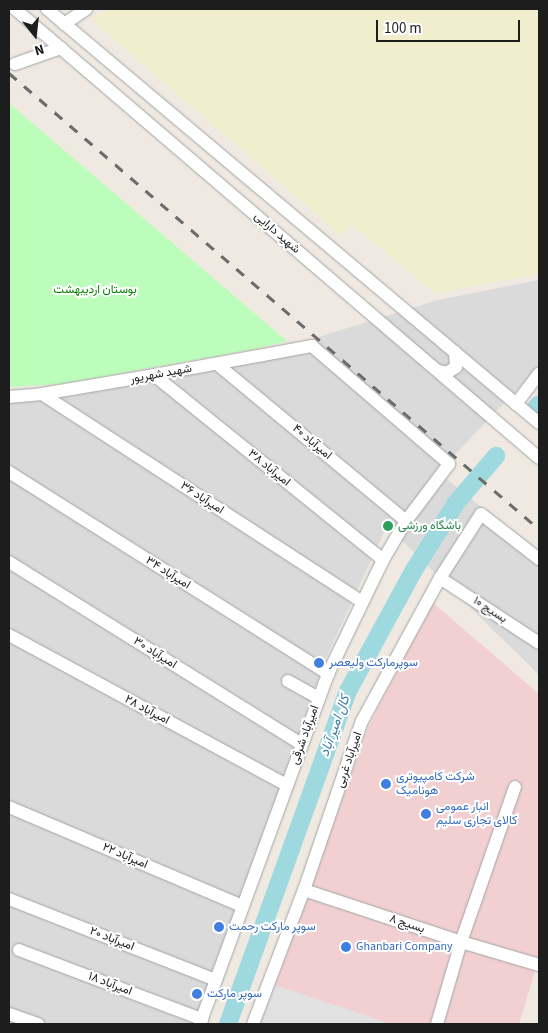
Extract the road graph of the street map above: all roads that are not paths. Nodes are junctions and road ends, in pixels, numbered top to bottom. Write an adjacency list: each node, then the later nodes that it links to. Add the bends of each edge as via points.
1 (15, 9): 5 (street, شهید دارایی)
2 (47, 9): 4 (street, شهید دارایی)
3 (86, 9): 4 (street)
4 (64, 24): 7 (street, شهید دارایی)
5 (61, 48): 6 (street); 9 (street, شهید دارایی)
6 (14, 64)
7 (455, 352): 9 (street, via 456,368 447,373); 14 (street, شهید دارایی)
8 (217, 364): 11 (street, شهید شهریور); 17 (street, شهید شهریور, via 312,346); 19 (street, امیرآباد ۴۰)
9 (439, 371): 16 (street, شهید دارایی)
10 (539, 374): 14 (street)
11 (154, 375): 12 (street, شهید شهریور); 21 (street, امیرآباد ۳۸)
12 (42, 394): 13 (street, شهید شهریور); 24 (street, امیرآباد ۳۶)
13 (9, 397)
14 (516, 404): 15 (street, شهید دارایی)
15 (539, 423)
16 (539, 458)
17 (449, 464): 19 (street, امیرآباد شرقی)
18 (9, 472): 27 (street, امیرآباد ۳۴)
19 (406, 521): 21 (street, امیرآباد شرقی)
20 (539, 559): 23 (street, امیرآباد غربی, via 482,514)
21 (383, 560): 24 (street, امیرآباد شرقی)
22 (9, 562): 30 (street, امیرآباد ۳۰)
23 (440, 578): 26 (street, بسیج ۱۰); 34 (street, امیرآباد غربی, via 362,721)
24 (362, 602): 27 (street, امیرآباد شرقی)
25 (9, 635): 31 (street, امیرآباد ۲۸)
26 (539, 643)
27 (328, 674): 29 (street, امیرآباد شرقی)
28 (288, 681): 29 (street)
29 (319, 698): 30 (street, امیرآباد شرقی)
30 (301, 744): 31 (street, امیرآباد شرقی)
31 (286, 785): 36 (street, امیرآباد شرقی)
32 (515, 787): 37 (street)
33 (9, 807): 36 (street, امیرآباد ۲۲)
34 (304, 890): 37 (street, بسیج ۸); 44 (street, امیرآباد غربی)
35 (9, 899): 40 (street, امیرآباد ۲۰)
36 (242, 906): 40 (street, امیرآباد شرقی)
37 (461, 942): 39 (street, بسیج ۸); 45 (street)
38 (19, 950): 42 (street, امیرآباد ۱۸)
39 (539, 965)
40 (216, 980): 42 (street, امیرآباد شرقی)
41 (9, 1014): 43 (street)
42 (201, 1022)
43 (38, 1024)
44 (253, 1024)
45 (437, 1024)

